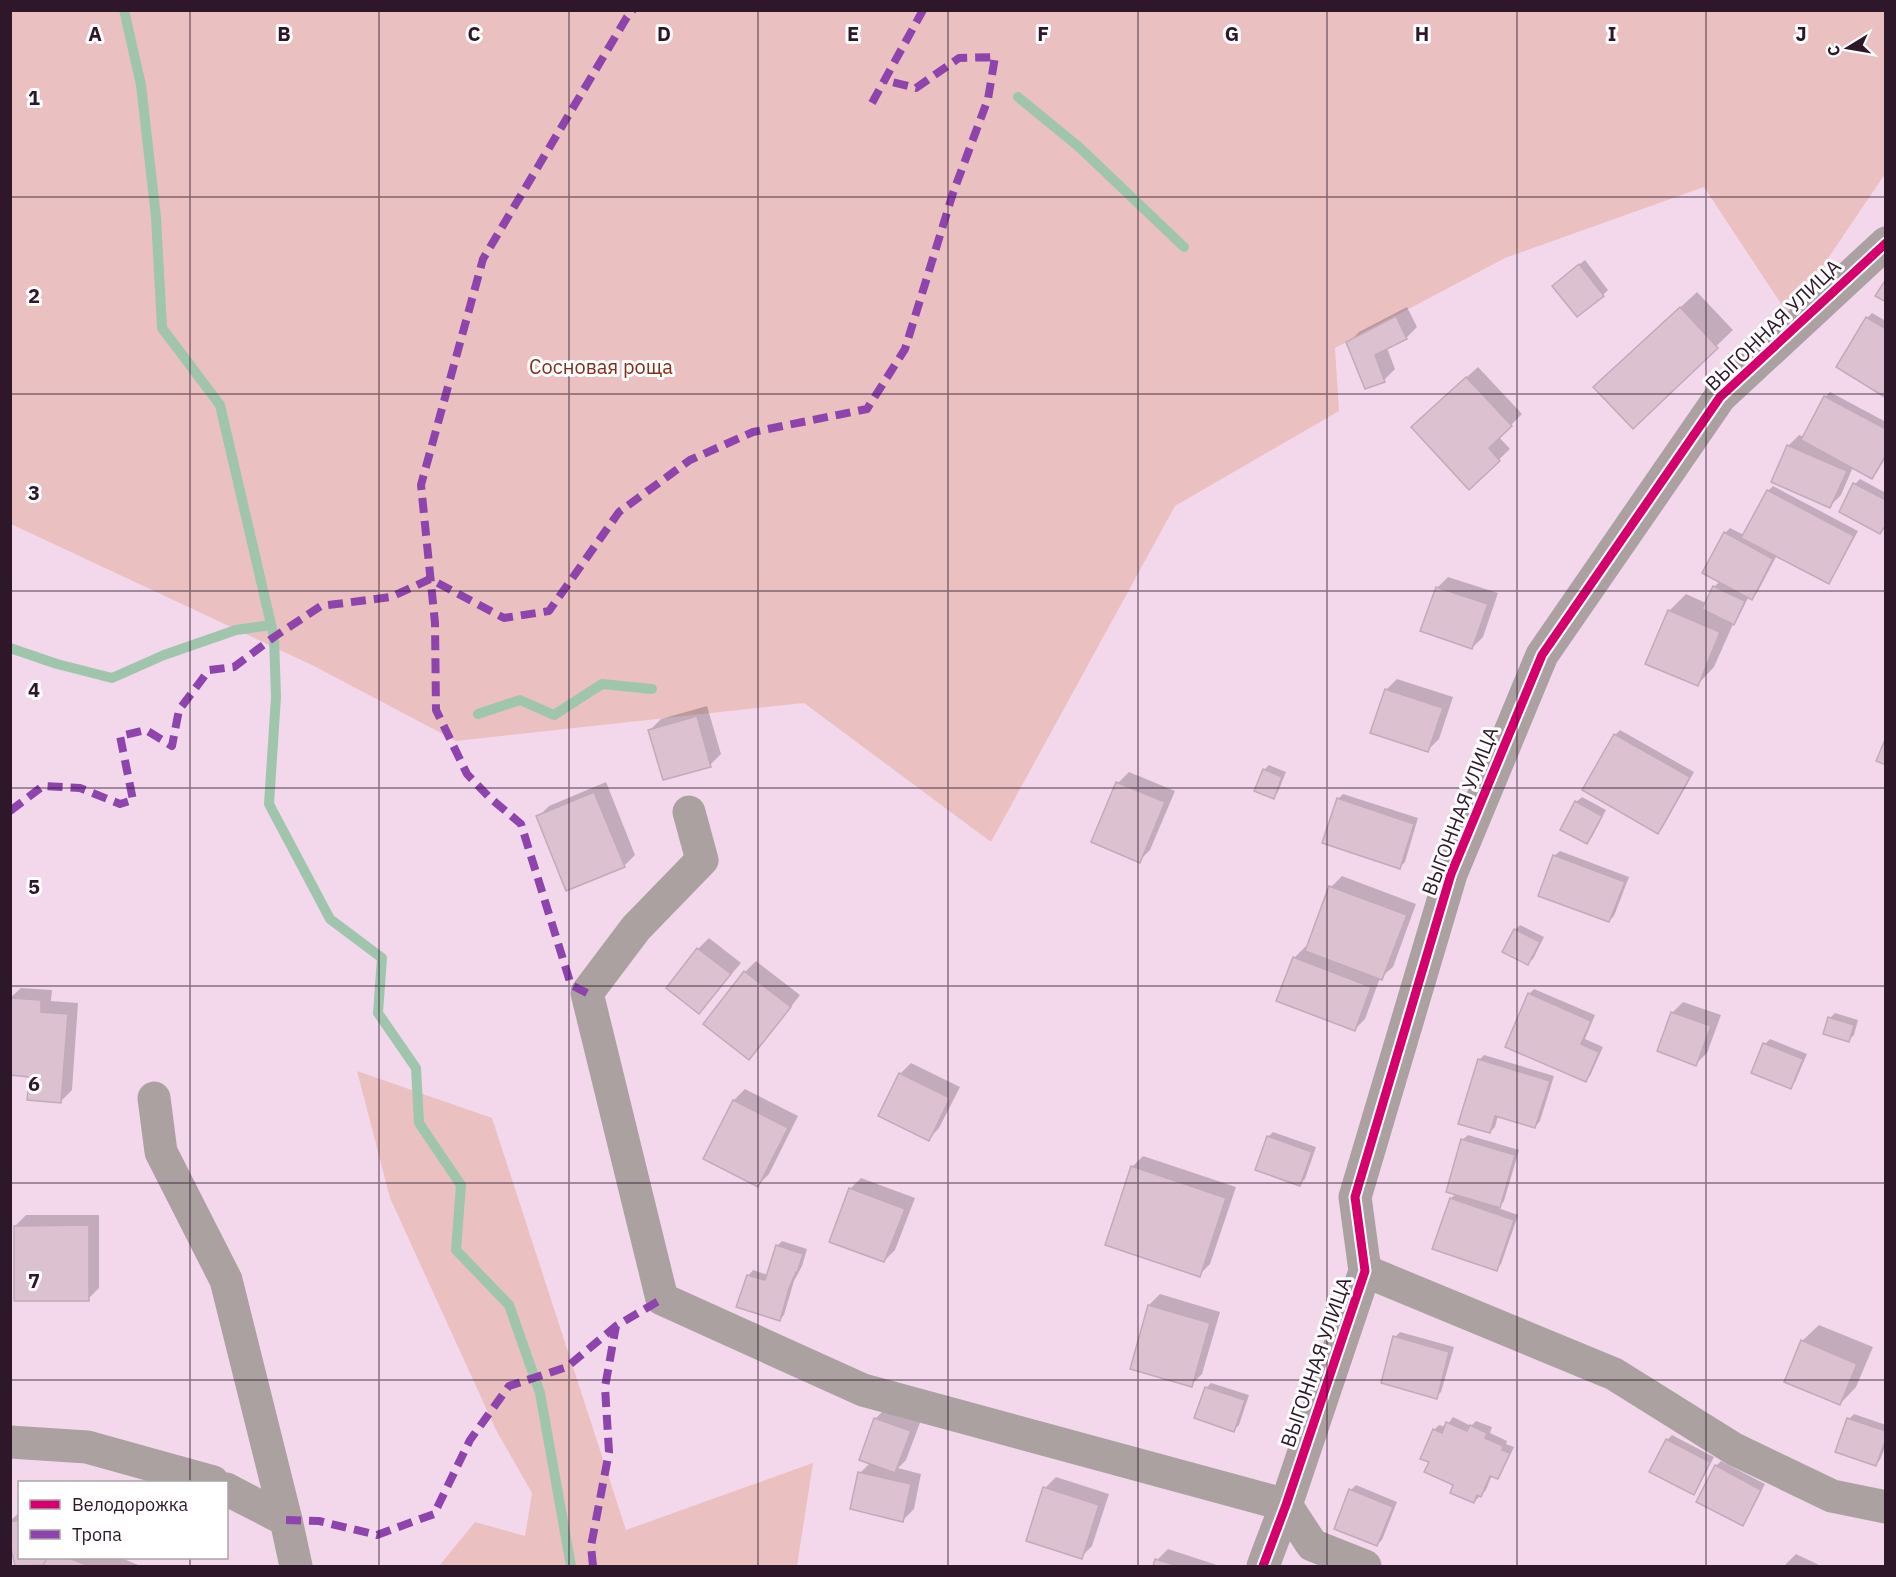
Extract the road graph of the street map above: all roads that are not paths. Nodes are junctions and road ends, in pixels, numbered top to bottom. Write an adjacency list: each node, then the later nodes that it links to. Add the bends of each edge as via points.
1 (1886, 243): 4 (street, ВЫГОННАЯ УЛИЦА, via 1720,397 1542,656 1451,874 1355,1197)
2 (689, 812): 8 (street, via 702,860 636,928 587,993 662,1299 863,1390)
3 (154, 1098): 10 (street, via 161,1152 226,1280)
4 (1365, 1271): 8 (street, ВЫГОННАЯ УЛИЦА); 9 (street, via 1614,1374 1734,1449 1832,1496)
5 (10, 1442): 6 (street, via 87,1447)
6 (209, 1481)
7 (228, 1490): 10 (street)
8 (1287, 1505): 12 (street, ВЫГОННАЯ УЛИЦА); 13 (street, via 1312,1545)
9 (1886, 1507)
10 (286, 1520): 11 (street)
11 (296, 1566)
12 (1263, 1566)
13 (1365, 1566)

